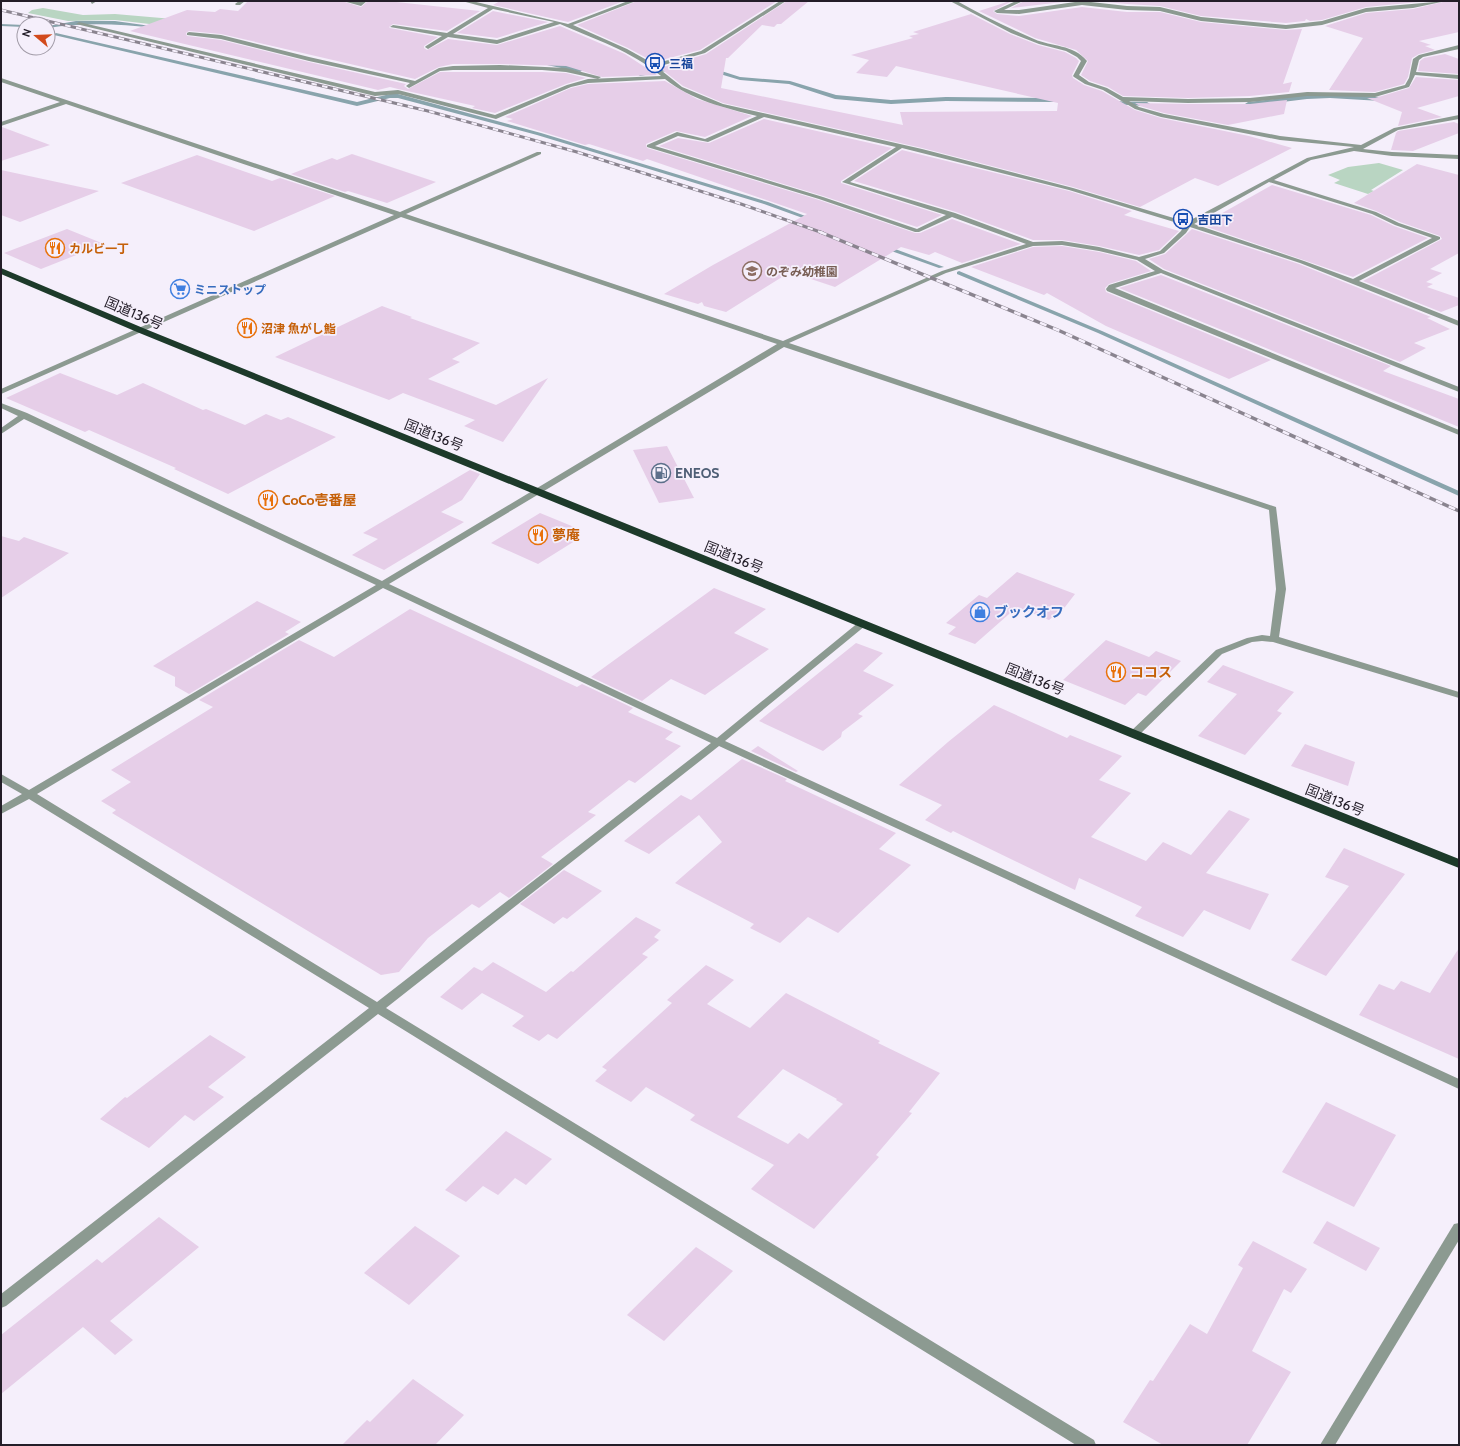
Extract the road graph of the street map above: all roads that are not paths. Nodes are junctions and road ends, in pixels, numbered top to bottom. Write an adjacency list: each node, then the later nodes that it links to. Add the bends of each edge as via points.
1 (346, 1): 8 (street)
2 (465, 1): 9 (street)
3 (633, 1): 15 (street)
4 (783, 1): 21 (street, via 702,52)
5 (953, 1): 12 (street)
6 (1020, 1): 10 (street)
7 (1443, 1): 10 (street, via 1366,10 1322,23 1286,26 1201,19 1160,9 1082,3 1019,12)
8 (362, 2): 11 (street)
9 (492, 7): 13 (street); 18 (street)
10 (997, 11): 12 (street)
11 (356, 12)
12 (984, 17): 28 (street, via 1036,42 1076,53 1084,62 1076,76 1087,83 1105,88)
13 (560, 22): 15 (street); 18 (street, via 497,42)
14 (79, 24): 27 (street, via 375,94)
15 (569, 26): 21 (street, via 625,50)
16 (393, 27): 18 (street)
17 (189, 34): 26 (street, via 220,37)
18 (446, 35): 19 (street)
19 (428, 46)
20 (1459, 47): 22 (street, via 1421,56 1416,59)
21 (659, 71): 24 (street); 30 (street, via 680,88 703,99)
22 (1413, 73): 23 (street); 28 (street, via 1407,86 1375,95 1307,94 1250,100)
23 (1459, 76)
24 (613, 79): 26 (street, via 552,69 500,67 445,69); 27 (street, via 596,79 570,86 496,117)
25 (1, 80): 29 (street)
26 (414, 82): 27 (street)
27 (398, 92)
28 (1122, 99): 34 (street, via 1142,110 1176,119 1291,140)
29 (66, 102): 32 (street); 39 (street)
30 (762, 116): 33 (street); 40 (street, via 706,142 677,134 649,146 821,198 917,231)
31 (1459, 117): 34 (street, via 1396,129)
32 (1, 124)
33 (900, 146): 40 (street, via 845,182); 41 (street, via 1034,179)
34 (1365, 146): 35 (street)
35 (1354, 150): 37 (street, via 1398,155); 38 (street, via 1309,159)
36 (539, 153): 39 (street)
37 (1459, 157)
38 (1268, 180): 41 (street); 46 (street, via 1374,213 1396,224 1438,238)
39 (402, 214): 48 (street); 49 (street)
40 (953, 214): 42 (street)
41 (1188, 224): 43 (street, via 1184,232 1162,252); 46 (street, via 1302,262)
42 (1032, 244): 43 (street, via 1068,244); 49 (street, via 944,272)
43 (1139, 259): 45 (street)
44 (1, 271): 48 (highway, 国道136号)
45 (1161, 271): 50 (street); 55 (street, via 1110,289)
46 (1352, 282): 47 (street)
47 (1459, 324)
48 (140, 330): 51 (street); 56 (highway, 国道136号)
49 (785, 343): 56 (street); 59 (street, via 1274,509 1281,589)
50 (1459, 390)
51 (1, 392)
52 (1, 405): 53 (street)
53 (24, 415): 54 (street); 57 (street)
54 (1, 432)
55 (1459, 434)
56 (538, 492): 57 (street); 58 (highway, 国道136号)
57 (384, 584): 62 (street); 64 (street)
58 (862, 624): 61 (highway, 国道136号); 62 (street)
59 (1274, 639): 60 (street); 61 (street, via 1250,640 1219,652)
60 (1459, 695)
61 (1134, 734): 66 (highway, 国道136号)
62 (718, 742): 67 (street); 68 (street)
63 (1, 776): 64 (street)
64 (31, 795): 65 (street); 67 (street)
65 (1, 811)
66 (1459, 864)
67 (377, 1008): 70 (street); 71 (street)
68 (1459, 1084)
69 (1459, 1228): 72 (street)
70 (1, 1302)
71 (1089, 1445)
72 (1327, 1445)

